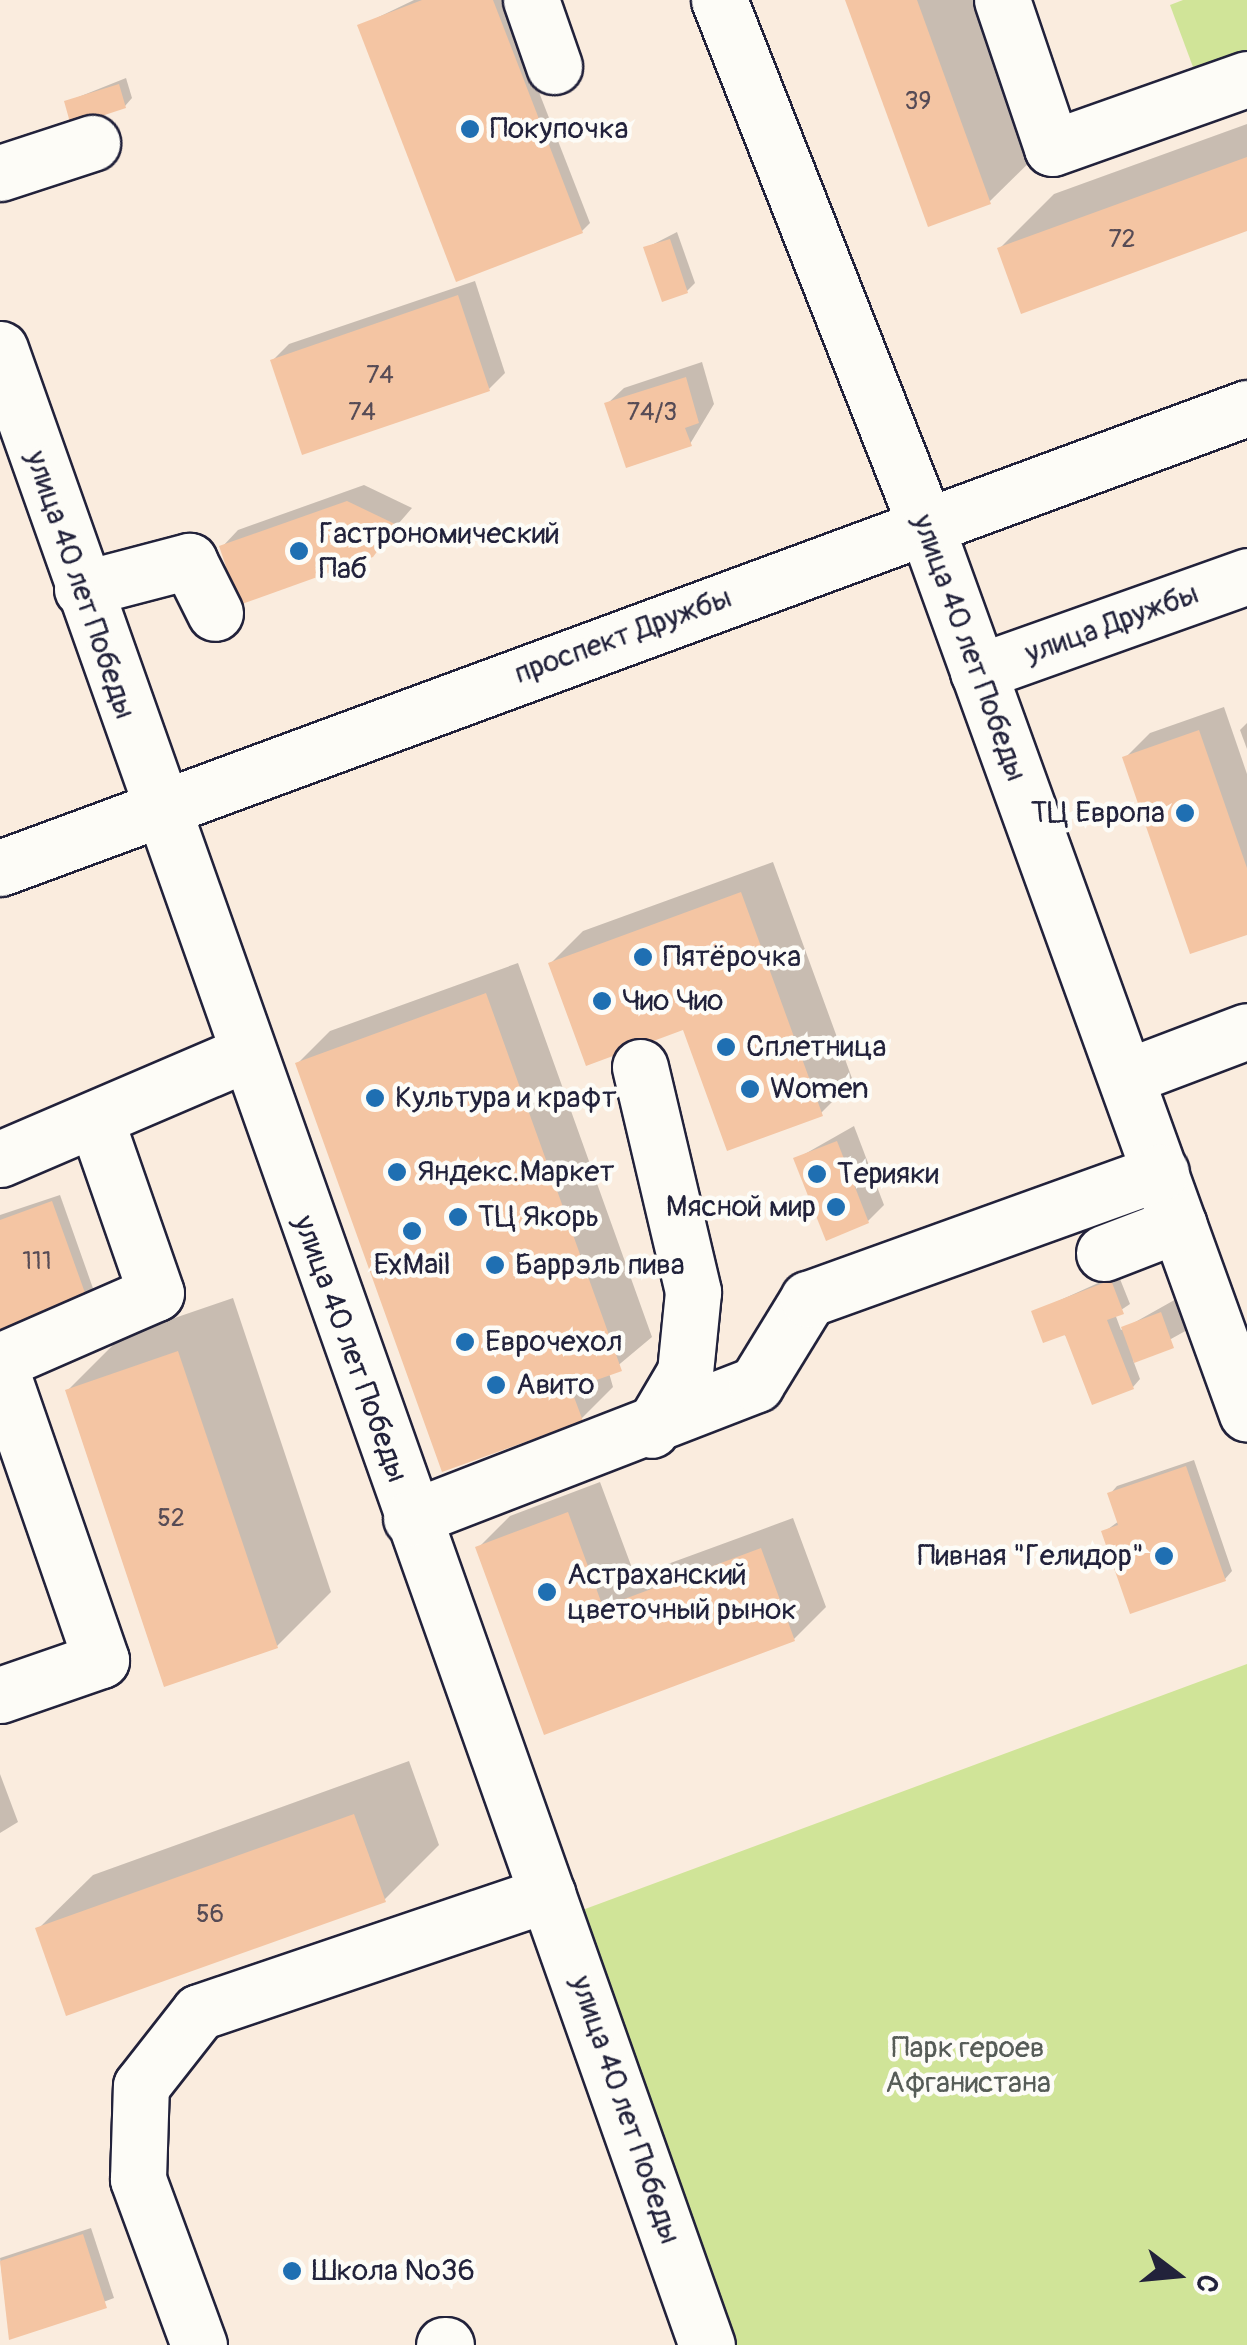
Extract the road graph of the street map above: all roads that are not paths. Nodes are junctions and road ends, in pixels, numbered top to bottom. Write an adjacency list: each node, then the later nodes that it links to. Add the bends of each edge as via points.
1 (531, 0): 4 (street)
2 (719, 0): 10 (street, улица 40 лет Победы)
3 (1002, 0): 5 (street, via 1052,148)
4 (554, 66)
5 (1247, 78)
6 (92, 142): 7 (street)
7 (0, 173)
8 (0, 349): 12 (street, улица 40 лет Победы)
9 (1247, 408): 10 (street, проспект Дружбы)
10 (925, 524): 14 (street, улица 40 лет Победы); 15 (street, проспект Дружбы)
11 (1247, 576): 14 (street, улица Дружбы)
12 (82, 589): 13 (street, via 189,561); 15 (street, улица 40 лет Победы)
13 (216, 613)
14 (978, 672): 20 (street, улица 40 лет Победы)
15 (157, 810): 16 (street, проспект Дружбы); 18 (street, улица 40 лет Победы)
16 (0, 868)
17 (1247, 1030): 20 (street)
18 (243, 1055): 21 (street); 29 (street, улица 40 лет Победы)
19 (640, 1067): 28 (street, via 693,1292 685,1372)
20 (1126, 1077): 23 (street, улица 40 лет Победы)
21 (97, 1124): 22 (street); 26 (street, via 156,1294)
22 (0, 1159)
23 (1160, 1172): 24 (street, улица 40 лет Победы); 28 (street, via 808,1299 756,1384)
24 (1179, 1224): 25 (street); 27 (street, улица 40 лет Победы)
25 (1104, 1252)
26 (0, 1364): 30 (street, via 101,1660)
27 (1247, 1414)
28 (651, 1430): 29 (street)
29 (412, 1518): 31 (street, улица 40 лет Победы)
30 (0, 1695)
31 (548, 1894): 32 (street, via 199,2012 141,2086 138,2178); 33 (street, улица 40 лет Победы)
32 (199, 2345)
33 (708, 2345)

